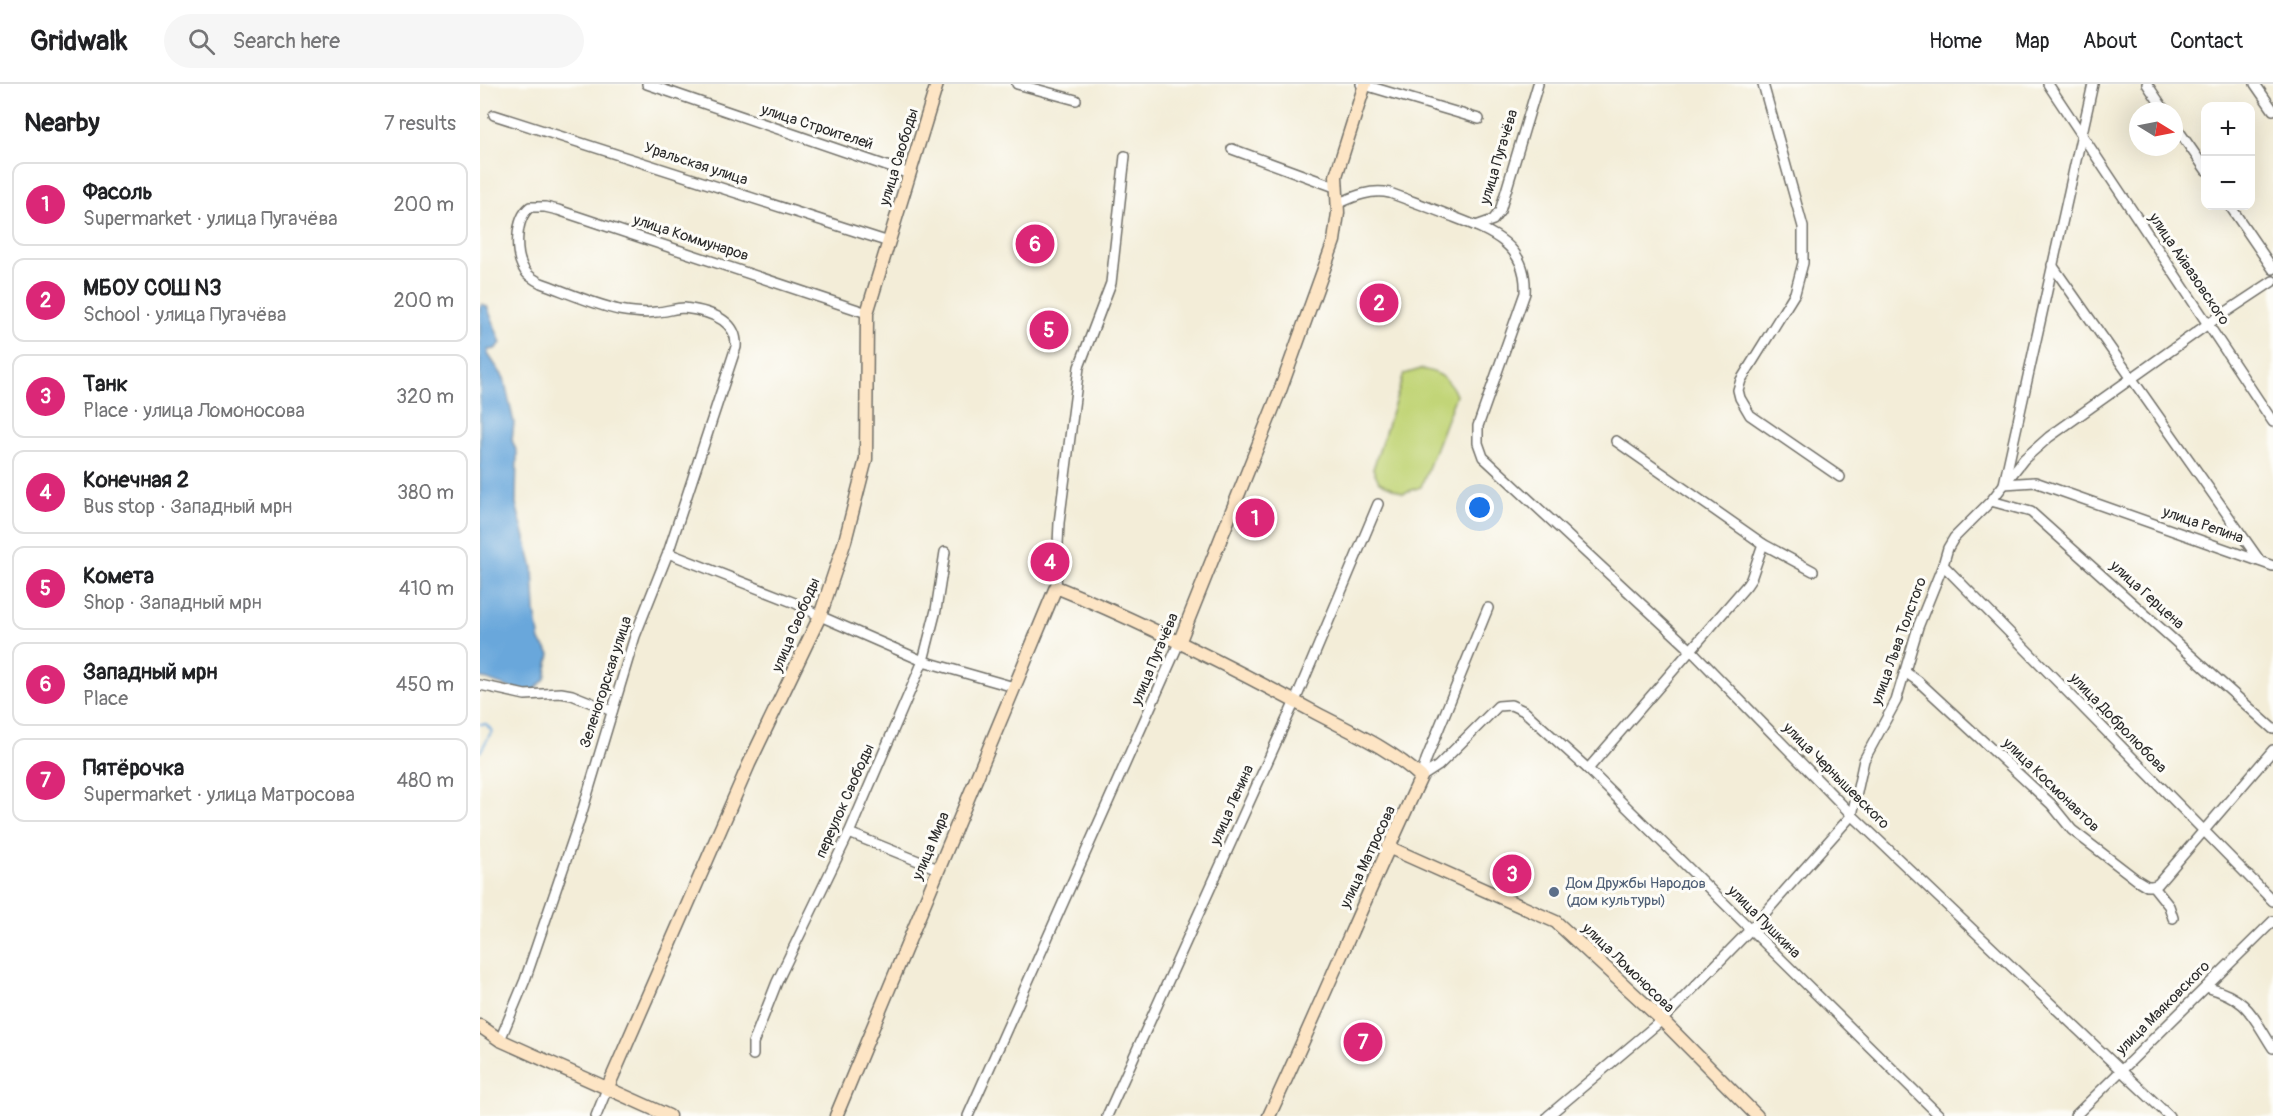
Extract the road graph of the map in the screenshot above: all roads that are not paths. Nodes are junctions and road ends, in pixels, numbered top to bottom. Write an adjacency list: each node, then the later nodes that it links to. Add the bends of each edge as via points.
1 (647, 84): 21 (street, улица Строителей)
2 (937, 84): 21 (street, улица Свободы)
3 (1017, 84): 11 (street)
4 (1364, 84): 15 (street); 22 (street, улица Пугачёва)
5 (1538, 84): 25 (street, улица Пугачёва, via 1500,211 1492,220)
6 (1763, 84): 36 (street, via 1803,227 1803,263 1795,293 1738,390 1750,415)
7 (2048, 84): 16 (street)
8 (2092, 84): 16 (street)
9 (2147, 84): 12 (street)
10 (2255, 84): 13 (street)
11 (1076, 100)
12 (2159, 102)
13 (2273, 110)
14 (494, 115): 26 (street, Уральская улица)
15 (1479, 119)
16 (2080, 135): 27 (street); 31 (street, улица Айвазовского)
17 (2183, 137): 20 (street)
18 (1232, 148): 22 (street)
19 (1125, 156): 47 (street, via 1112,283 1079,367 1059,523)
20 (2201, 164)
21 (910, 174): 26 (street, улица Свободы)
22 (1335, 188): 23 (street, улица Пугачёва)
23 (1337, 204): 25 (street, via 1379,191); 50 (street, улица Пугачёва, via 1335,241)
24 (2233, 210): 28 (street)
25 (1476, 226): 51 (street, улица Чернышевского, via 1511,248 1522,266 1526,283 1478,426 1483,457)
26 (889, 242): 30 (street, улица Свободы)
27 (2052, 265): 33 (street, улица Репина); 37 (street)
28 (2273, 269)
29 (2273, 281): 31 (street, улица Льва Толстого)
30 (867, 313): 32 (street, улица Коммунаров, via 552,208 530,207 521,218 522,265 530,277 541,283 620,310 654,313 682,308 707,314 723,319); 49 (street, улица Свободы, via 866,459)
31 (2208, 324): 33 (street, улица Льва Толстого); 34 (street, улица Айвазовского)
32 (735, 332): 42 (street, Зеленогорская улица, via 736,347)
33 (2132, 378): 37 (street, улица Льва Толстого, via 2049,437); 43 (street, улица Репина)
34 (2273, 422)
35 (1616, 441): 40 (street)
36 (1840, 477)
37 (2004, 484): 38 (street, улица Льва Толстого); 43 (street, улица Репина, via 2035,482)
38 (1991, 501): 44 (street, улица Льва Толстого, via 1954,538); 58 (street, улица Герцена, via 2031,512)
39 (1378, 504): 56 (street, улица Ленина)
40 (1763, 544): 46 (street); 51 (street, via 1751,579)
41 (945, 552): 52 (street, переулок Свободы)
42 (668, 553): 49 (street); 57 (street, Зеленогорская улица, via 635,636)
43 (2260, 561): 45 (street)
44 (1943, 565): 53 (street, улица Льва Толстого); 63 (street, улица Добролюбова)
45 (2273, 566)
46 (1813, 571)
47 (1056, 587): 50 (street); 55 (street, улица Мира)
48 (1488, 608): 61 (street, улица Матросова)
49 (820, 616): 52 (street); 79 (street, улица Свободы, via 749,764)
50 (1179, 643): 56 (street); 84 (street, улица Пугачёва)
51 (1691, 650): 60 (street); 62 (street, улица Чернышевского)
52 (923, 661): 55 (street); 64 (street, переулок Свободы)
53 (1905, 672): 62 (street, улица Льва Толстого, via 1896,701 1864,760); 67 (street, улица Космонавтов, via 2006,761 2072,830 2137,880)
54 (480, 685): 57 (street, via 525,695 572,695)
55 (1014, 687): 66 (street, улица Мира)
56 (1295, 701): 61 (street, via 1397,757); 85 (street, улица Ленина)
57 (612, 711): 75 (street, Зеленогорская улица, via 537,946)
58 (2273, 729)
59 (2273, 750): 63 (street)
60 (1588, 769): 61 (street, улица Пушкина, via 1524,711 1511,705 1492,709 1438,766); 71 (street, улица Пушкина)
61 (1421, 777): 65 (street, улица Матросова)
62 (1852, 815): 71 (street, улица Льва Толстого); 78 (street, улица Чернышевского)
63 (2204, 832): 67 (street); 68 (street, улица Добролюбова)
64 (849, 833): 66 (street); 77 (street, переулок Свободы, via 777,982 753,1043)
65 (1389, 847): 73 (street, улица Ломоносова, via 1556,922); 86 (street, улица Матросова)
66 (938, 869): 83 (street, улица Мира)
67 (2153, 886): 69 (street, улица Космонавтов)
68 (2273, 901)
69 (2173, 918)
70 (2273, 921): 72 (street, улица Маяковского)
71 (1750, 930): 73 (street, улица Льва Толстого); 89 (street, улица Пушкина)
72 (2206, 987): 76 (street, via 2225,992 2242,1003); 78 (street, улица Маяковского)
73 (1662, 1020): 80 (street, улица Льва Толстого); 88 (street, улица Ломоносова)
74 (480, 1026): 75 (street)
75 (500, 1041): 79 (street)
76 (2273, 1048)
77 (753, 1055)
78 (2122, 1070): 90 (street, улица Маяковского); 91 (street, улица Чернышевского)
79 (607, 1089): 81 (street, улица Свободы); 82 (street)
80 (1552, 1112): 87 (street)
81 (596, 1116)
82 (669, 1116)
83 (836, 1116)
84 (969, 1116)
85 (1107, 1116)
86 (1269, 1116)
87 (1563, 1116)
88 (1756, 1116)
89 (1940, 1116)
90 (2075, 1116)
91 (2169, 1116)

